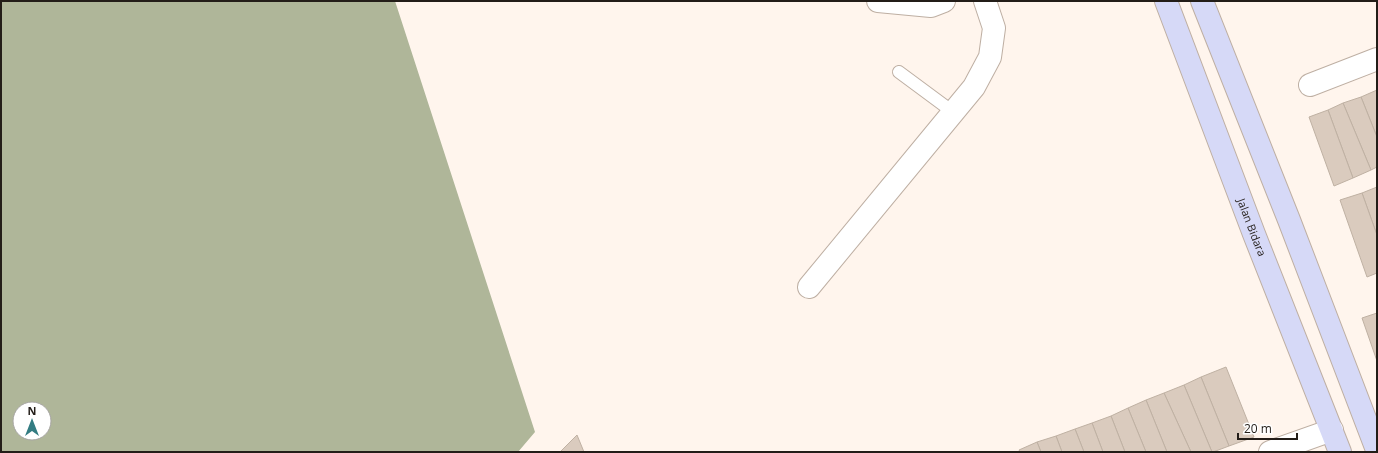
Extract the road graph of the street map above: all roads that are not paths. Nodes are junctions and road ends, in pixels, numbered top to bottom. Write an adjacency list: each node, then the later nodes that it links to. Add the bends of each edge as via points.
1 (878, 1): 5 (street)
2 (985, 1): 9 (street, via 994,28 990,57 974,87)
3 (1166, 1): 12 (main road, Jalan Bidara, via 1254,234)
4 (1204, 2): 11 (main road, via 1286,212)
5 (934, 3)
6 (1377, 59): 8 (street)
7 (899, 72): 9 (lane)
8 (1310, 85)
9 (953, 112): 10 (street)
10 (809, 287)
11 (1371, 414): 13 (main road)
12 (1332, 430): 14 (street); 15 (main road, Jalan Bidara)
13 (1377, 450)
14 (1270, 452)
15 (1340, 452)

